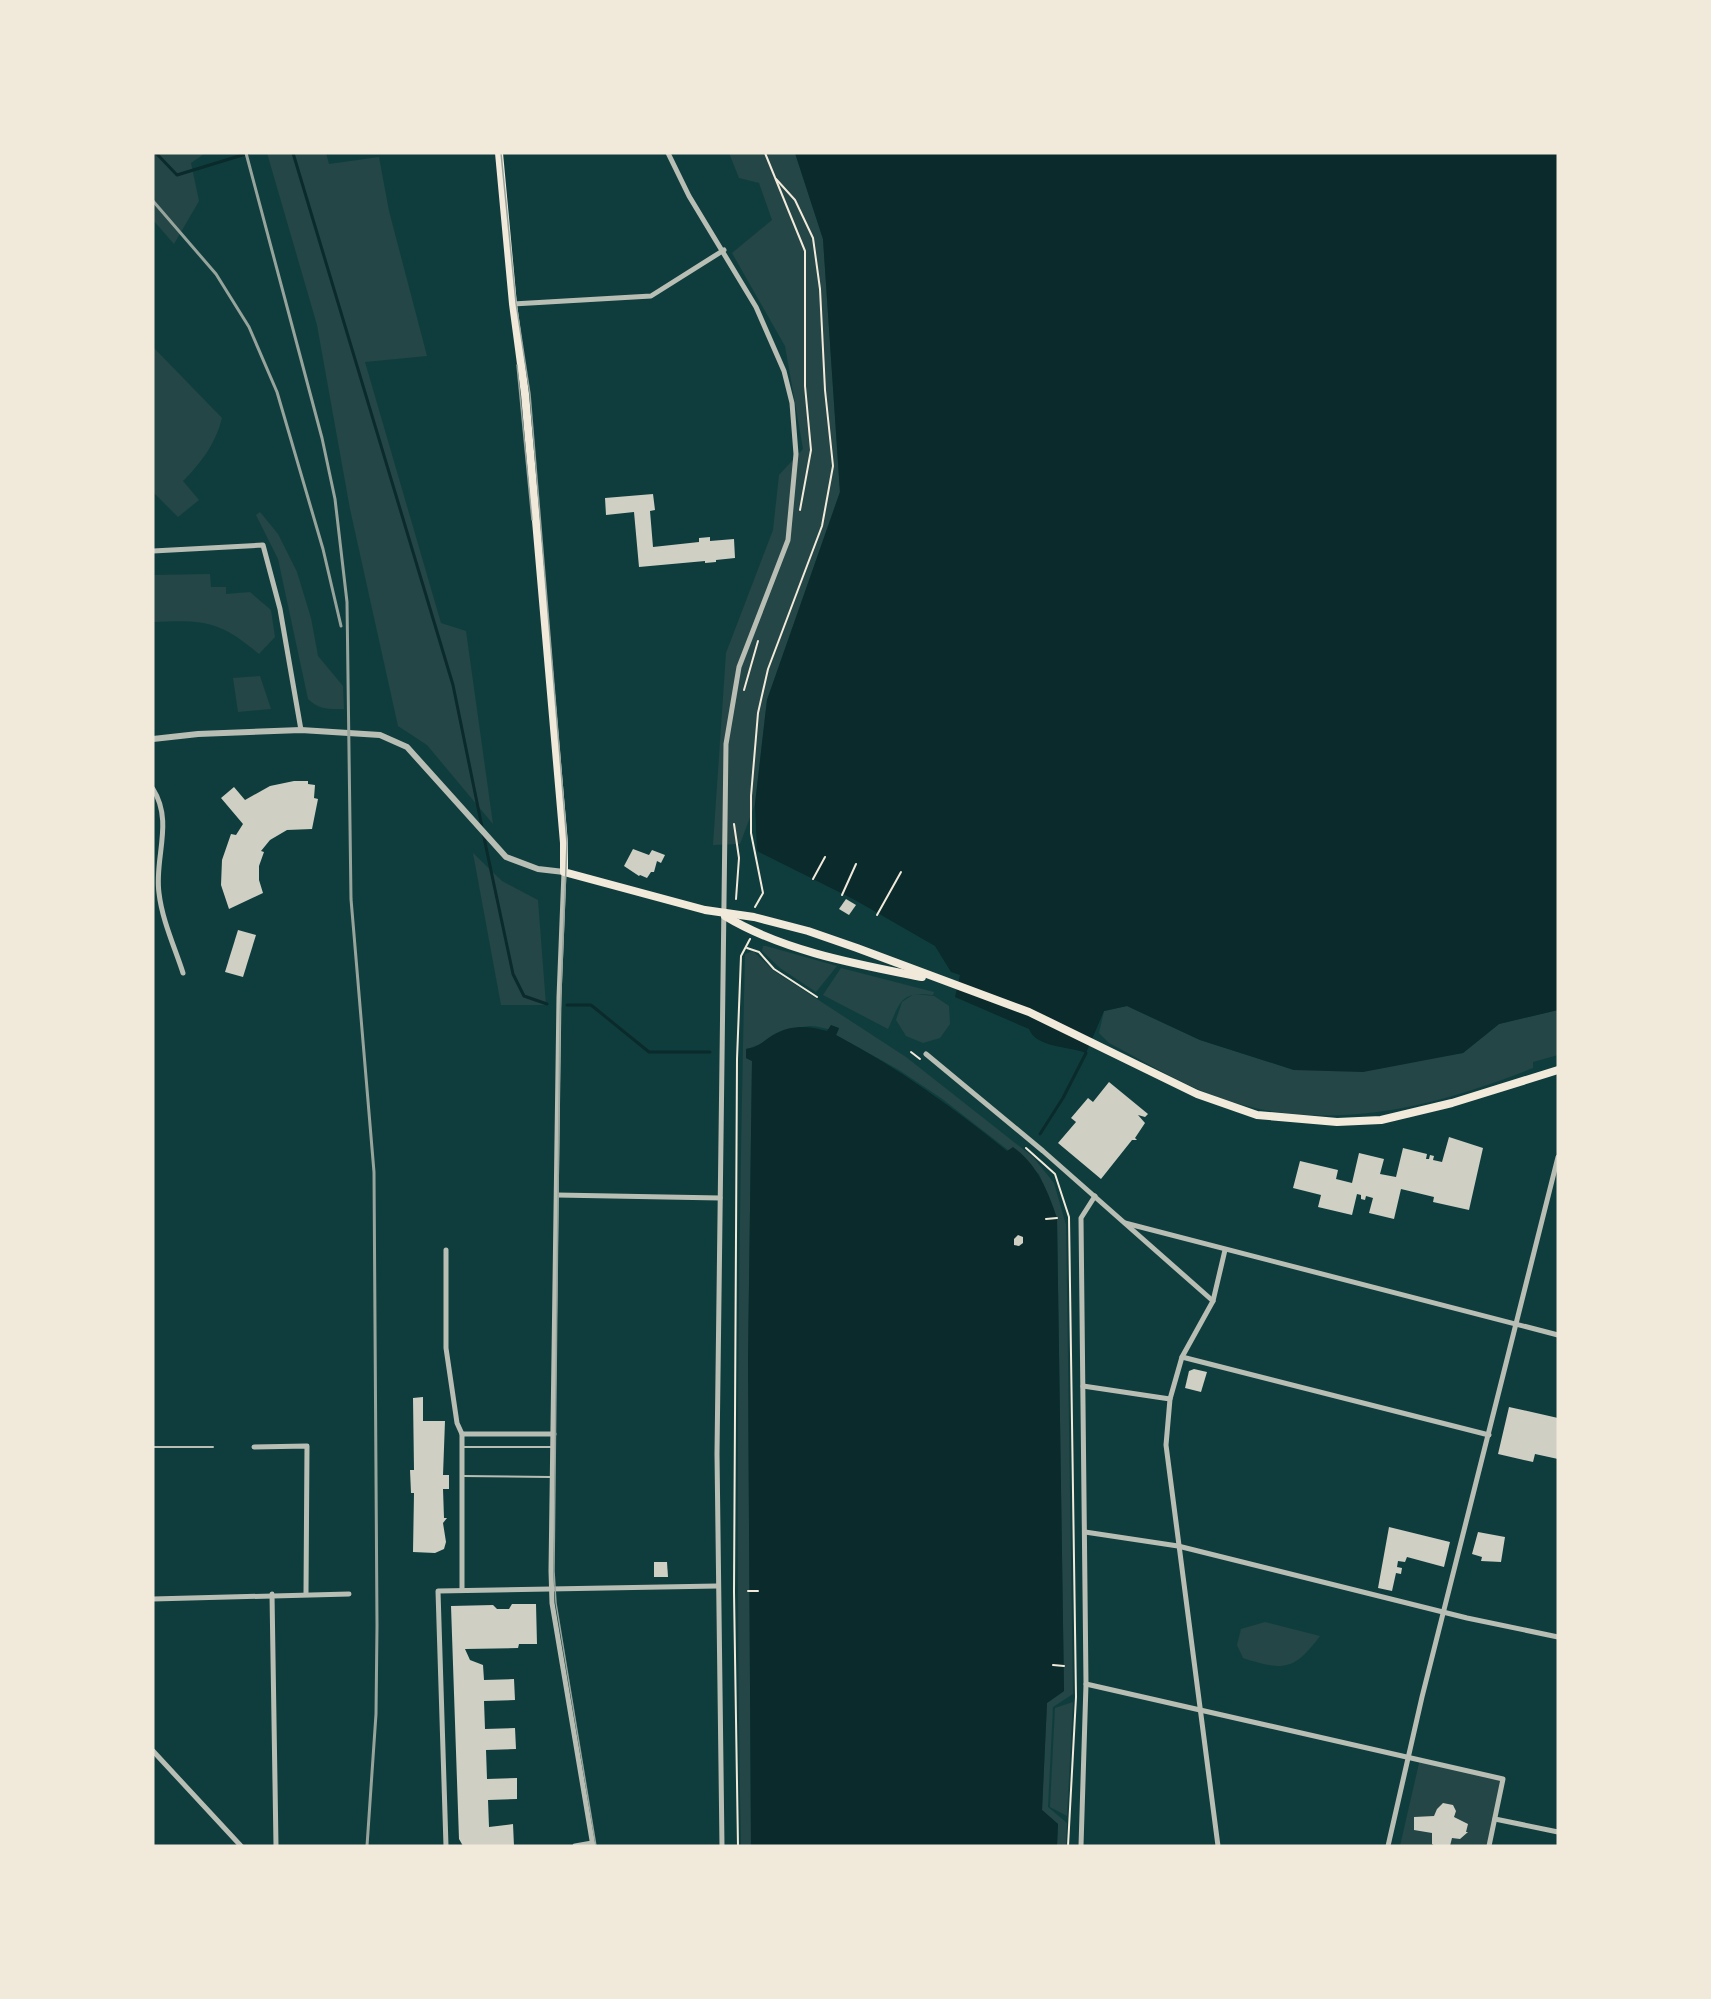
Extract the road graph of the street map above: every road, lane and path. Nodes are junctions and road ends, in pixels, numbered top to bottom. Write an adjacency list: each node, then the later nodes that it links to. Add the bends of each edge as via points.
1 (499, 153): 5 (main road)
2 (668, 153): 4 (street, via 689,196)
3 (765, 153): 6 (path, via 805,251 805,386 812,450)
4 (724, 250): 5 (street, via 651,296); 23 (street, via 756,307 784,371 792,403 796,454 788,540 739,667 728,733)
5 (513, 304): 17 (main road, via 525,394)
6 (798, 517)
7 (153, 551): 10 (street, via 263,545 280,609)
8 (760, 637): 9 (path)
9 (742, 697)
10 (301, 730): 11 (street); 17 (street, via 380,735 408,747 506,857 538,869)
11 (153, 739)
12 (153, 789): 25 (street, via 162,811 159,893)
13 (734, 824): 21 (path, via 739,858)
14 (825, 857): 19 (path)
15 (856, 864): 20 (path)
16 (760, 868): 22 (path, via 764,893)
17 (564, 872): 23 (main road); 34 (street)
18 (901, 872): 24 (path)
19 (813, 879)
20 (842, 895)
21 (736, 899)
22 (756, 906)
23 (723, 914): 26 (main road, via 754,917 808,931); 26 (main road, via 752,932 858,965); 36 (street)
24 (877, 915)
25 (183, 973)
26 (941, 980): 31 (main road, via 1029,1012 1197,1094 1257,1115 1337,1122 1381,1120)
27 (817, 997): 85 (path, via 774,969 759,952 747,948 741,956 734,1569)
28 (911, 1052): 30 (path)
29 (926, 1054): 35 (street)
30 (927, 1065)
31 (1558, 1070)
32 (1020, 1143): 86 (path, via 1055,1174 1069,1217 1076,1697)
33 (1558, 1157): 43 (street)
34 (557, 1195): 36 (street); 49 (street)
35 (1095, 1196): 39 (street); 46 (street, via 1081,1218)
36 (720, 1198): 60 (street)
37 (1058, 1218): 38 (path)
38 (1046, 1219)
39 (1125, 1223): 41 (street); 42 (street)
40 (446, 1250): 48 (street, via 446,1348)
41 (1225, 1250): 42 (street); 43 (street)
42 (1213, 1301): 45 (street)
43 (1516, 1324): 44 (street); 50 (street)
44 (1558, 1335)
45 (1182, 1357): 47 (street); 50 (street)
46 (1083, 1386): 47 (street); 58 (street)
47 (1170, 1399): 59 (street, via 1166,1445)
48 (462, 1434): 49 (street); 53 (street)
49 (554, 1434): 54 (street)
50 (1489, 1435): 69 (street)
51 (213, 1447): 55 (lane)
52 (254, 1447): 66 (street, via 307,1446)
53 (462, 1447): 54 (lane); 56 (street)
54 (554, 1447): 57 (street)
55 (153, 1448)
56 (462, 1476): 57 (lane); 62 (street)
57 (553, 1477): 61 (street)
58 (1085, 1532): 59 (street); 73 (street)
59 (1178, 1546): 69 (street); 74 (street)
60 (717, 1586): 61 (street); 84 (street)
61 (552, 1589): 62 (street); 79 (street)
62 (462, 1590): 82 (street, via 438,1591)
63 (748, 1591): 64 (path)
64 (758, 1591)
65 (273, 1594): 66 (street); 68 (street); 81 (street)
66 (306, 1594): 67 (street)
67 (349, 1594)
68 (153, 1599)
69 (1443, 1612): 70 (street); 76 (street)
70 (1558, 1637)
71 (1053, 1665): 72 (path)
72 (1064, 1665)
73 (1086, 1684): 74 (street); 87 (street)
74 (1201, 1712): 76 (street); 88 (street)
75 (153, 1751): 80 (street)
76 (1409, 1756): 77 (street, via 1503,1779); 89 (street)
77 (1495, 1819): 78 (street); 90 (street)
78 (1558, 1832)
79 (592, 1845): 83 (street)
80 (241, 1846)
81 (276, 1846)
82 (446, 1846)
83 (575, 1846)
84 (722, 1846)
85 (738, 1846)
86 (1068, 1846)
87 (1081, 1846)
88 (1218, 1846)
89 (1388, 1846)
90 (1489, 1846)

